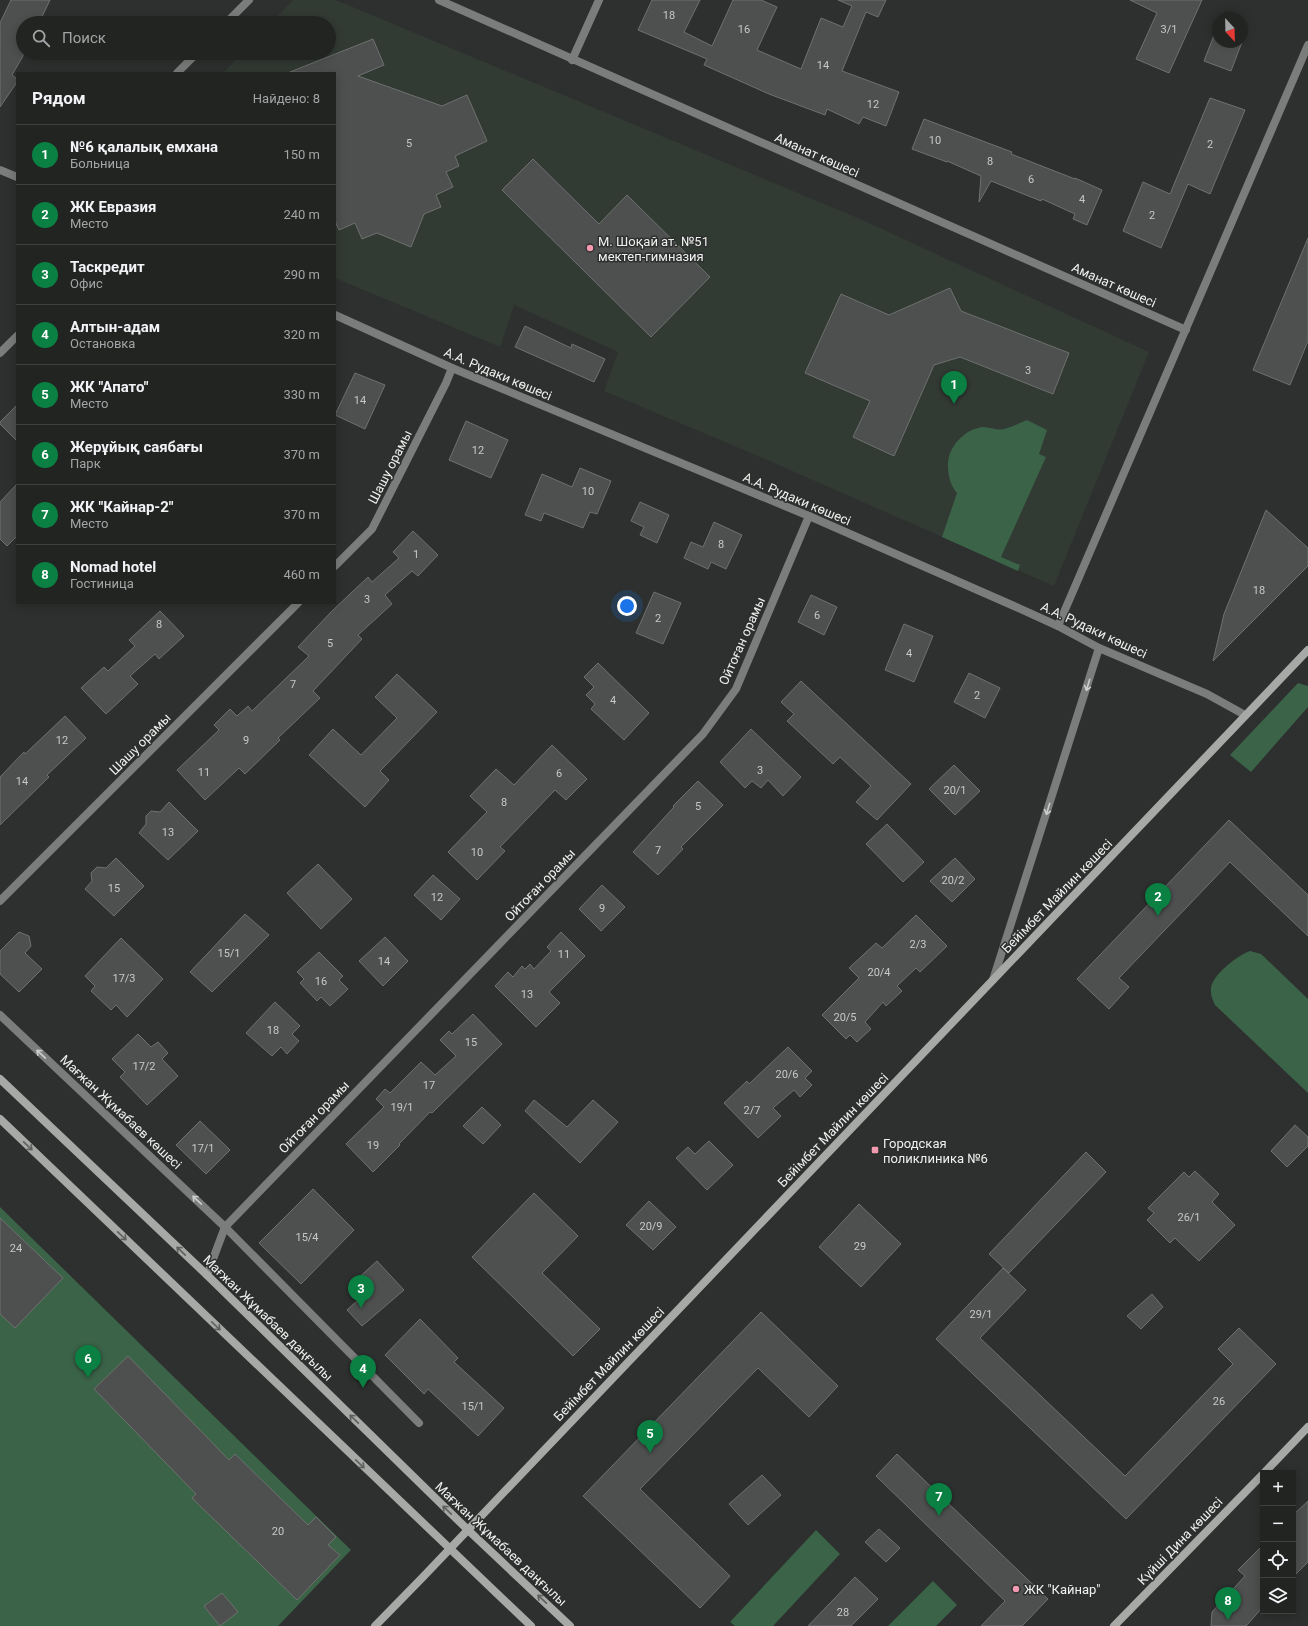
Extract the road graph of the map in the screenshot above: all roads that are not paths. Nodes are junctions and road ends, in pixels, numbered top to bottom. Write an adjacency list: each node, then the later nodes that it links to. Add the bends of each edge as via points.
1 (249, 0): 4 (street)
2 (439, 0): 7 (street, Аманат көшесі)
3 (599, 0): 7 (street)
4 (233, 16)
5 (1308, 45): 12 (street)
6 (190, 60): 8 (street)
7 (572, 60): 12 (street, Аманат көшесі)
8 (178, 72)
9 (0, 170): 10 (street)
10 (16, 177)
11 (336, 315): 15 (street, А.А. Рудаки көшесі)
12 (1186, 330): 19 (street)
13 (16, 337): 14 (street)
14 (0, 354)
15 (452, 368): 16 (street, А.А. Рудаки көшесі); 17 (street, Шашу орамы, via 372,529)
16 (809, 516): 19 (street, А.А. Рудаки көшесі); 28 (street, Ойтоған орамы, via 736,689 703,734)
17 (336, 565)
18 (297, 604): 23 (street, Шашу орамы)
19 (1058, 626): 20 (street, А.А. Рудаки көшесі)
20 (1099, 648): 22 (street, А.А. Рудаки көшесі, via 1207,694); 24 (street, one-way to 24)
21 (1308, 650): 22 (street, Бейімбет Майлин көшесі)
22 (1245, 715): 24 (street, Бейімбет Майлин көшесі)
23 (0, 901)
24 (993, 980): 34 (street, Бейімбет Майлин көшесі)
25 (0, 1015): 28 (street, Мағжан Жұмабаев көшесі, one-way to 25)
26 (0, 1079): 29 (street, Мағжан Жұмабаев даңғылы, one-way to 26)
27 (0, 1119): 35 (street, one-way to 35)
28 (225, 1227): 29 (street); 30 (street, Мағжан Жұмабаев көшесі)
29 (207, 1275): 34 (street, Мағжан Жұмабаев даңғылы, one-way to 29)
30 (419, 1423)
31 (1308, 1427): 32 (street, Күйші Дина көшесі)
32 (1266, 1470)
33 (1260, 1476): 39 (street, Күйші Дина көшесі)
34 (468, 1530): 35 (street, Бейімбет Майлин көшесі); 38 (street, Мағжан Жұмабаев даңғылы, one-way to 34)
35 (449, 1549): 36 (street, Бейімбет Майлин көшесі); 37 (street)
36 (374, 1626)
37 (531, 1626)
38 (570, 1626)
39 (1114, 1626)

